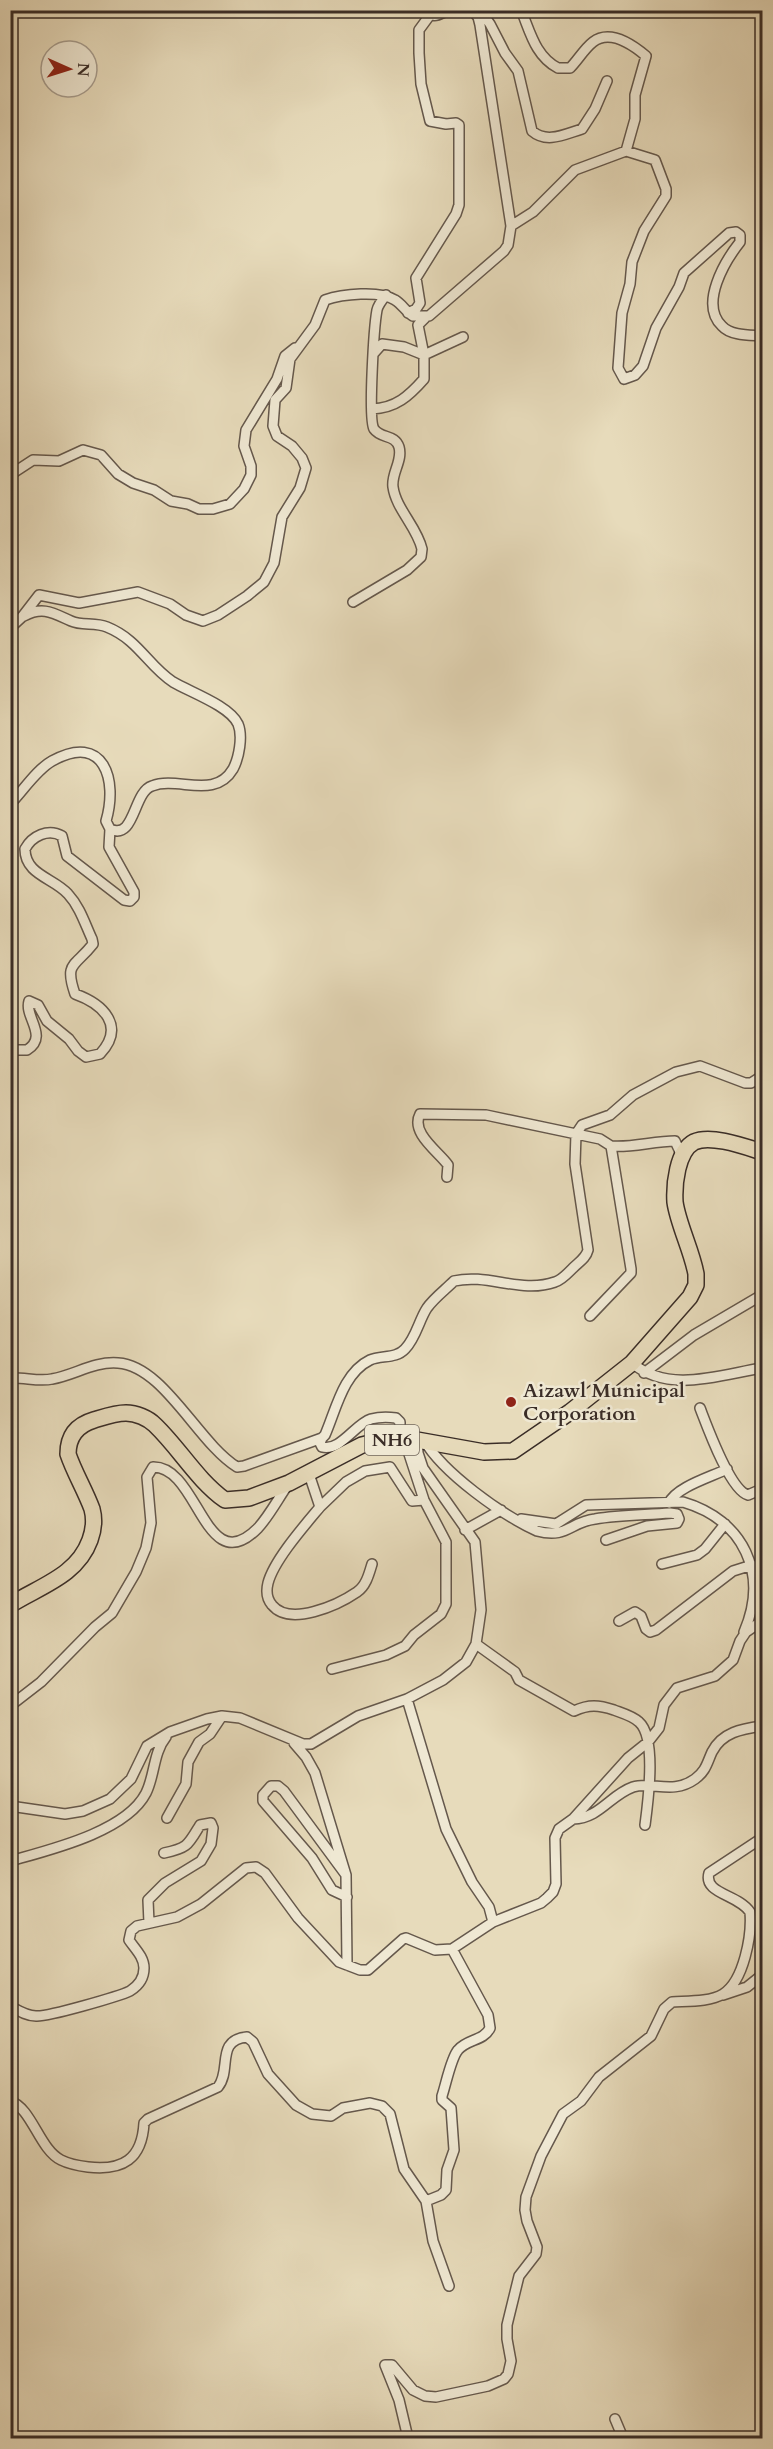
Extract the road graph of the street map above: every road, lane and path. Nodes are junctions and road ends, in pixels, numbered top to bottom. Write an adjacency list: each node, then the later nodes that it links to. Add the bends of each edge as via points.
1 (449, 10): 5 (street, via 438,16)
2 (521, 10): 8 (street, via 530,38 558,68 570,68 601,38 621,40 646,56 634,95 635,119)
3 (562, 10): 4 (street)
4 (578, 10)
5 (428, 13): 11 (street, via 419,30 421,84 430,121 459,125 459,205 416,278 420,303)
6 (475, 14): 7 (street, via 485,17 518,71 532,131 539,136 548,138 582,129); 9 (street)
7 (607, 81)
8 (626, 151): 9 (street, via 575,170 533,212); 13 (street, via 655,160 666,196 644,231 632,262 622,313 618,368 621,375 628,378 643,366 656,328 684,273 729,233 740,235 740,242 718,276 714,293 716,316 722,327 732,332)
9 (511, 226): 12 (street, via 504,251)
10 (386, 295): 11 (street, via 397,300); 15 (street, via 346,295 325,300 315,325); 16 (street, via 377,308)
11 (408, 313): 12 (street)
12 (425, 318): 17 (street, via 418,325)
13 (762, 336)
14 (463, 337): 17 (street)
15 (297, 347): 19 (street, via 285,356 278,379 246,430 244,446 251,466 250,479 224,507 199,509 171,501 118,474 101,455 83,450 59,461 33,460); 21 (street, via 290,360 286,388 275,400 273,426 277,436 292,446 306,468 300,488 282,517 274,563 264,582 218,615 203,621 138,592 79,603 39,595)
16 (374, 353): 17 (street, via 382,344); 18 (street)
17 (424, 355): 18 (street, via 424,379 417,388 396,404)
18 (372, 409): 20 (street, via 373,427 398,444 400,458 393,486 422,549 421,557 407,570)
19 (10, 475)
20 (353, 602)
21 (22, 617): 22 (street); 24 (street, via 46,610 72,622 108,627 138,646 164,675 225,711 238,725 238,753 232,770 222,780 208,786 150,786 138,799 124,829)
22 (10, 628)
23 (10, 804): 24 (street, via 51,762 71,753 88,753 102,761 108,772 111,805 106,821)
24 (110, 829): 25 (street, via 109,847 134,892 130,901 67,856 62,836 57,833 39,835 25,849 28,864 58,885 76,904 92,939 93,944 72,966 69,976 75,994 94,1002 109,1017 107,1044 100,1054 86,1057 47,1021 38,1005 29,1001 36,1038 27,1050)
25 (10, 1050)
26 (762, 1076): 27 (street, via 745,1083 700,1066 676,1072 633,1095 610,1115 582,1125)
27 (576, 1134): 28 (street); 31 (street, via 486,1115 420,1114 419,1125 427,1143 448,1165); 39 (street, via 575,1164 588,1250 585,1257 554,1283 516,1286 485,1279 454,1281 427,1309 406,1349 366,1362 352,1377)
28 (611, 1146): 30 (street, via 675,1140); 33 (street, via 631,1269)
29 (762, 1152): 30 (highway, via 712,1140 695,1141)
30 (681, 1156): 34 (highway, NH6, via 675,1203 694,1261 696,1285)
31 (447, 1177)
32 (762, 1295): 36 (street, via 694,1335)
33 (591, 1316)
34 (632, 1363): 36 (street); 40 (highway, NH6, via 513,1451 484,1452)
35 (762, 1368): 36 (street, via 681,1381 662,1380)
36 (644, 1373)
37 (10, 1377): 39 (street, via 50,1380 101,1364 129,1364 149,1375 237,1467)
38 (700, 1408): 41 (street)
39 (322, 1438): 40 (street, via 321,1448 331,1448 370,1419 387,1417 396,1418 400,1430)
40 (410, 1440): 42 (highway, NH6, via 362,1445); 45 (street, via 409,1454); 48 (street); 51 (street, via 423,1468)
41 (727, 1469): 44 (street, via 745,1495); 46 (street, via 686,1487 672,1496)
42 (309, 1474): 43 (highway, NH6); 47 (street)
43 (289, 1483): 56 (highway, NH6, via 249,1498 225,1500 211,1490 154,1424 140,1416 124,1413 86,1423 74,1431 68,1454 95,1524 86,1552 74,1567 54,1581); 65 (street, via 258,1527 243,1540 227,1541 212,1532 180,1478 153,1467 147,1477 151,1523 147,1542 136,1572 112,1613 41,1682)
44 (762, 1489)
45 (424, 1500): 47 (street, via 412,1501 390,1467 365,1471 346,1482); 63 (street, via 446,1542 444,1610 405,1646)
46 (669, 1503): 49 (street, via 586,1505 556,1524); 50 (street, via 696,1506)
47 (320, 1507): 53 (street, via 271,1575 267,1596 270,1604 285,1614 309,1613 357,1592)
48 (501, 1510): 49 (street); 51 (street)
49 (515, 1519): 52 (street, via 546,1533 567,1531 593,1519 670,1513 677,1514 679,1519 676,1523 647,1526)
50 (725, 1524): 54 (street, via 705,1550); 55 (street, via 744,1546)
51 (465, 1530): 62 (street, via 475,1542 478,1559 481,1610)
52 (606, 1539)
53 (372, 1564)
54 (662, 1564)
55 (752, 1565): 57 (street, via 733,1571 656,1630 646,1629 635,1612); 61 (street, via 754,1590)
56 (10, 1605)
57 (619, 1621)
58 (762, 1621): 59 (street)
59 (753, 1627): 60 (street); 61 (street)
60 (762, 1632)
61 (742, 1636): 70 (street, via 733,1660 715,1676 673,1692 664,1704 659,1728)
62 (476, 1644): 64 (street, via 466,1662); 70 (street, via 515,1672 519,1680 574,1711 601,1706 638,1721)
63 (332, 1669)
64 (407, 1699): 69 (street, via 358,1716 311,1744); 81 (street, via 446,1829 489,1907)
65 (10, 1706)
66 (222, 1716): 68 (street); 69 (street, via 240,1718); 73 (street, via 188,1762 186,1785)
67 (762, 1726): 71 (street, via 724,1737 717,1743 709,1764 694,1780 675,1787)
68 (170, 1732): 72 (street, via 147,1746 131,1779 110,1799 83,1811 64,1814); 78 (street, via 160,1745 145,1794 133,1809 78,1841)
69 (291, 1739): 79 (street, via 315,1773)
70 (648, 1742): 71 (street); 74 (street, via 628,1758)
71 (649, 1787): 74 (street, via 631,1788 592,1814); 75 (street)
72 (14, 1807)
73 (166, 1818)
74 (573, 1819): 81 (street, via 556,1833 553,1892 541,1903)
75 (645, 1825)
76 (762, 1838): 86 (street, via 709,1873 707,1879 714,1889 740,1901 750,1912 744,1960 734,1982)
77 (164, 1853): 82 (street, via 183,1849 201,1825 211,1823 211,1844 201,1861 165,1883 148,1900)
78 (10, 1861)
79 (346, 1875): 80 (street); 80 (street, via 284,1791 272,1786 263,1795 263,1801 312,1858 332,1890)
80 (347, 1897): 84 (street)
81 (493, 1922): 83 (street)
82 (149, 1923): 84 (street, via 177,1917 201,1904 246,1868 256,1867 332,1956); 87 (street, via 137,1926 128,1935 143,1960 144,1970 142,1979 127,1992 36,2016)
83 (452, 1949): 84 (street, via 435,1950 406,1938 368,1970); 89 (street, via 488,2015 490,2028 486,2035 456,2052 442,2100 451,2108 454,2150 446,2190)
84 (347, 1965)
85 (762, 1975): 86 (street, via 747,1987)
86 (721, 1995): 92 (street, via 667,2005 651,2036 599,2077 581,2101 563,2114 526,2197 527,2221 537,2247 519,2276 506,2333 511,2368 504,2379 488,2386 425,2396 413,2390 392,2365 385,2365)
87 (10, 2006)
88 (10, 2101): 89 (street, via 18,2105 49,2150 62,2161 104,2169 117,2166 131,2158 141,2145 148,2119 218,2087 224,2080 225,2051 235,2040 247,2037 268,2074 296,2104 312,2114 331,2116 355,2104 382,2106 390,2114 404,2169)
89 (426, 2201): 90 (street, via 433,2241)
90 (449, 2286)
91 (615, 2418): 93 (street)
92 (408, 2439)
93 (624, 2439)

